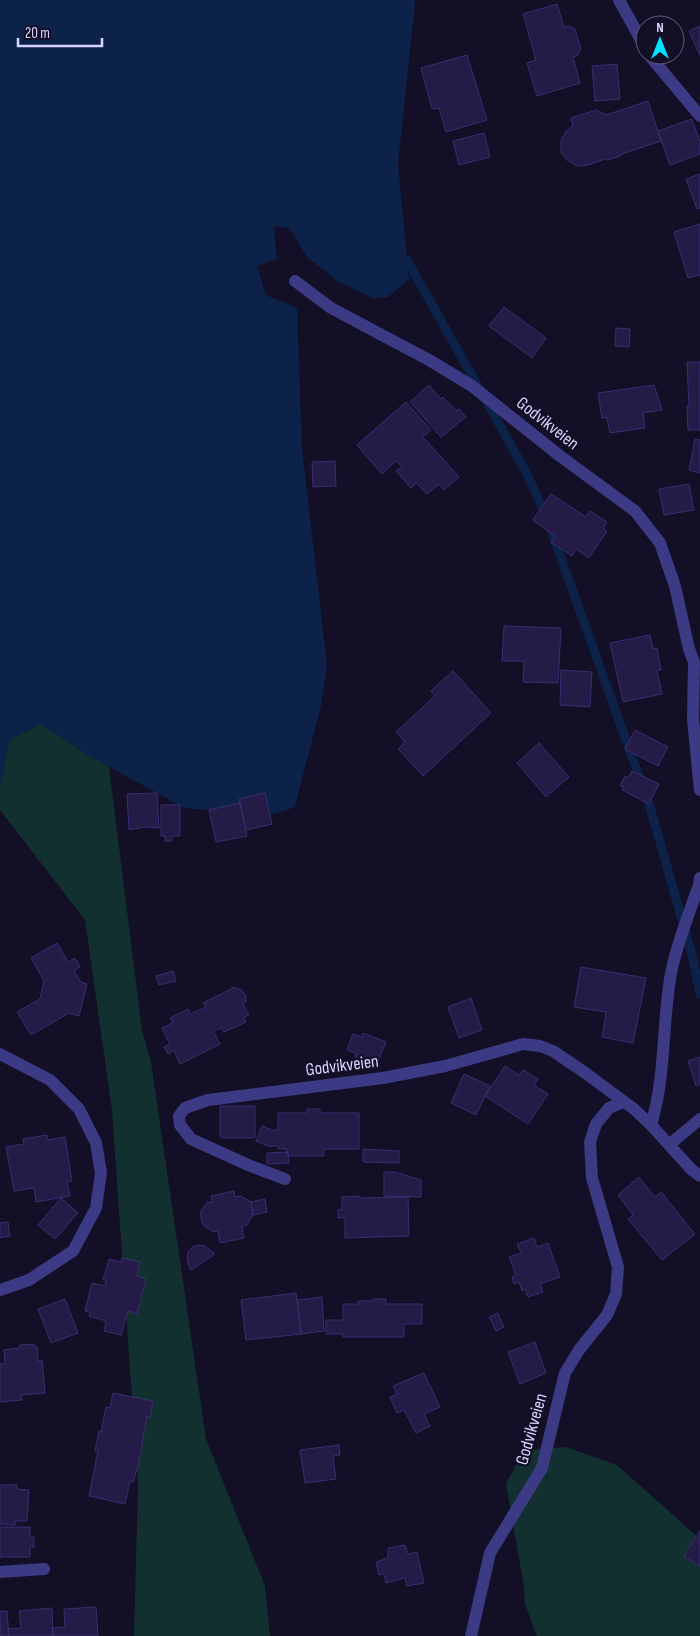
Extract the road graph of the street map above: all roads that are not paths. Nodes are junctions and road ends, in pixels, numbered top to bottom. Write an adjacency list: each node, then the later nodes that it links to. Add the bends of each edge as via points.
1 (619, 0): 2 (street)
2 (635, 30)
3 (657, 65): 4 (street)
4 (700, 116)
5 (296, 281): 6 (street, Godvikveien, via 331,308 472,386 635,511 660,543 675,586 689,649)
6 (697, 658): 7 (street, Godvikveien, via 693,719)
7 (700, 790)
8 (700, 878): 12 (street, via 671,974 658,1102)
9 (0, 1054): 16 (street, via 50,1080 79,1109 96,1143 101,1173 96,1208 73,1251 29,1280)
10 (623, 1102): 12 (street, Godvikveien); 15 (street, Godvikveien, via 553,1051 523,1044 445,1066 383,1078 208,1100 186,1108 179,1116 180,1125 190,1139); 19 (street, Godvikveien, via 609,1108 596,1124 590,1142 592,1178 618,1267 616,1294 607,1315 578,1350 565,1372 542,1468 490,1553)
11 (700, 1119): 13 (street)
12 (652, 1125): 13 (street, Godvikveien)
13 (669, 1145): 14 (street, Godvikveien)
14 (700, 1176)
15 (285, 1179)
16 (0, 1290)
17 (44, 1569): 18 (street)
18 (0, 1572)
19 (471, 1636)

